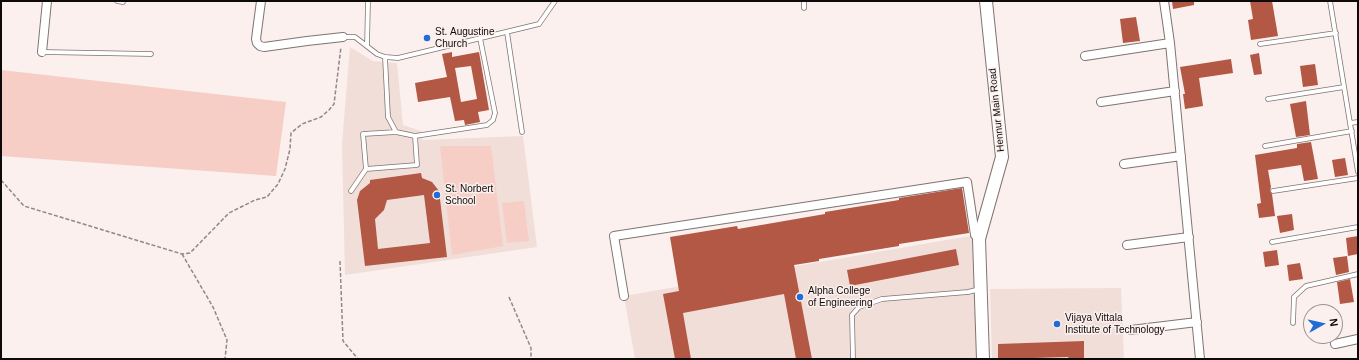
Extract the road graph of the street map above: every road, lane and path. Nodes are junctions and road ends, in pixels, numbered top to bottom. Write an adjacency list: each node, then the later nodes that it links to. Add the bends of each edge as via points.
1 (47, 1): 19 (street)
2 (117, 1): 10 (lane)
3 (261, 1): 14 (street, via 256,39 264,48)
4 (368, 1): 18 (lane)
5 (555, 1): 12 (lane, via 539,24)
6 (804, 1): 11 (lane)
7 (986, 1): 44 (main road, Hennur Main Road, via 1002,157)
8 (1164, 1): 16 (street)
9 (1330, 1): 13 (lane)
10 (123, 2)
11 (804, 8)
12 (507, 32): 15 (lane); 31 (lane)
13 (1336, 33): 17 (lane); 23 (lane)
14 (342, 37): 18 (lane, via 355,37); 47 (path, via 334,104 321,117 302,124 291,133 285,169 278,184 267,197 229,213 190,252)
15 (480, 38): 22 (lane, via 398,58); 32 (lane, via 495,113 493,120 487,125)
16 (1170, 43): 21 (street); 24 (street)
17 (1260, 44)
18 (367, 46): 22 (lane)
19 (42, 52): 20 (lane)
20 (151, 54)
21 (1085, 56)
22 (385, 57): 30 (lane, via 388,116)
23 (1344, 87): 25 (lane); 28 (lane)
24 (1174, 91): 26 (street); 34 (street)
25 (1268, 99)
26 (1101, 102)
27 (1358, 122): 28 (lane)
28 (1350, 123): 29 (lane)
29 (1352, 131): 33 (lane); 37 (lane)
30 (396, 132): 32 (lane); 36 (lane, via 363,134)
31 (522, 132)
32 (415, 136): 36 (lane, via 416,164)
33 (1265, 146)
34 (1181, 156): 35 (street); 43 (street)
35 (1124, 164)
36 (366, 170): 40 (lane)
37 (1358, 172)
38 (1358, 178): 41 (lane)
39 (1, 180): 47 (path, via 24,206)
40 (351, 191)
41 (1273, 191)
42 (1358, 227): 45 (lane)
43 (1189, 237): 46 (street); 53 (street)
44 (979, 239): 50 (main road, Hennur Main Road); 51 (street, via 975,235 967,182 614,236)
45 (1272, 242)
46 (1127, 245)
47 (182, 254): 58 (path, via 213,307 227,340)
48 (340, 261): 59 (path, via 343,341)
49 (1358, 274): 54 (lane, via 1306,286 1294,297)
50 (980, 289): 61 (lane, via 882,299 859,307 852,315); 62 (main road, Hennur Main Road)
51 (624, 296)
52 (509, 297): 60 (path, via 531,348)
53 (1197, 322): 55 (street); 63 (street)
54 (1292, 323)
55 (1131, 330)
56 (1358, 339): 57 (street)
57 (1343, 342)
58 (225, 359)
59 (358, 359)
60 (531, 359)
61 (853, 359)
62 (983, 359)
63 (1200, 359)

